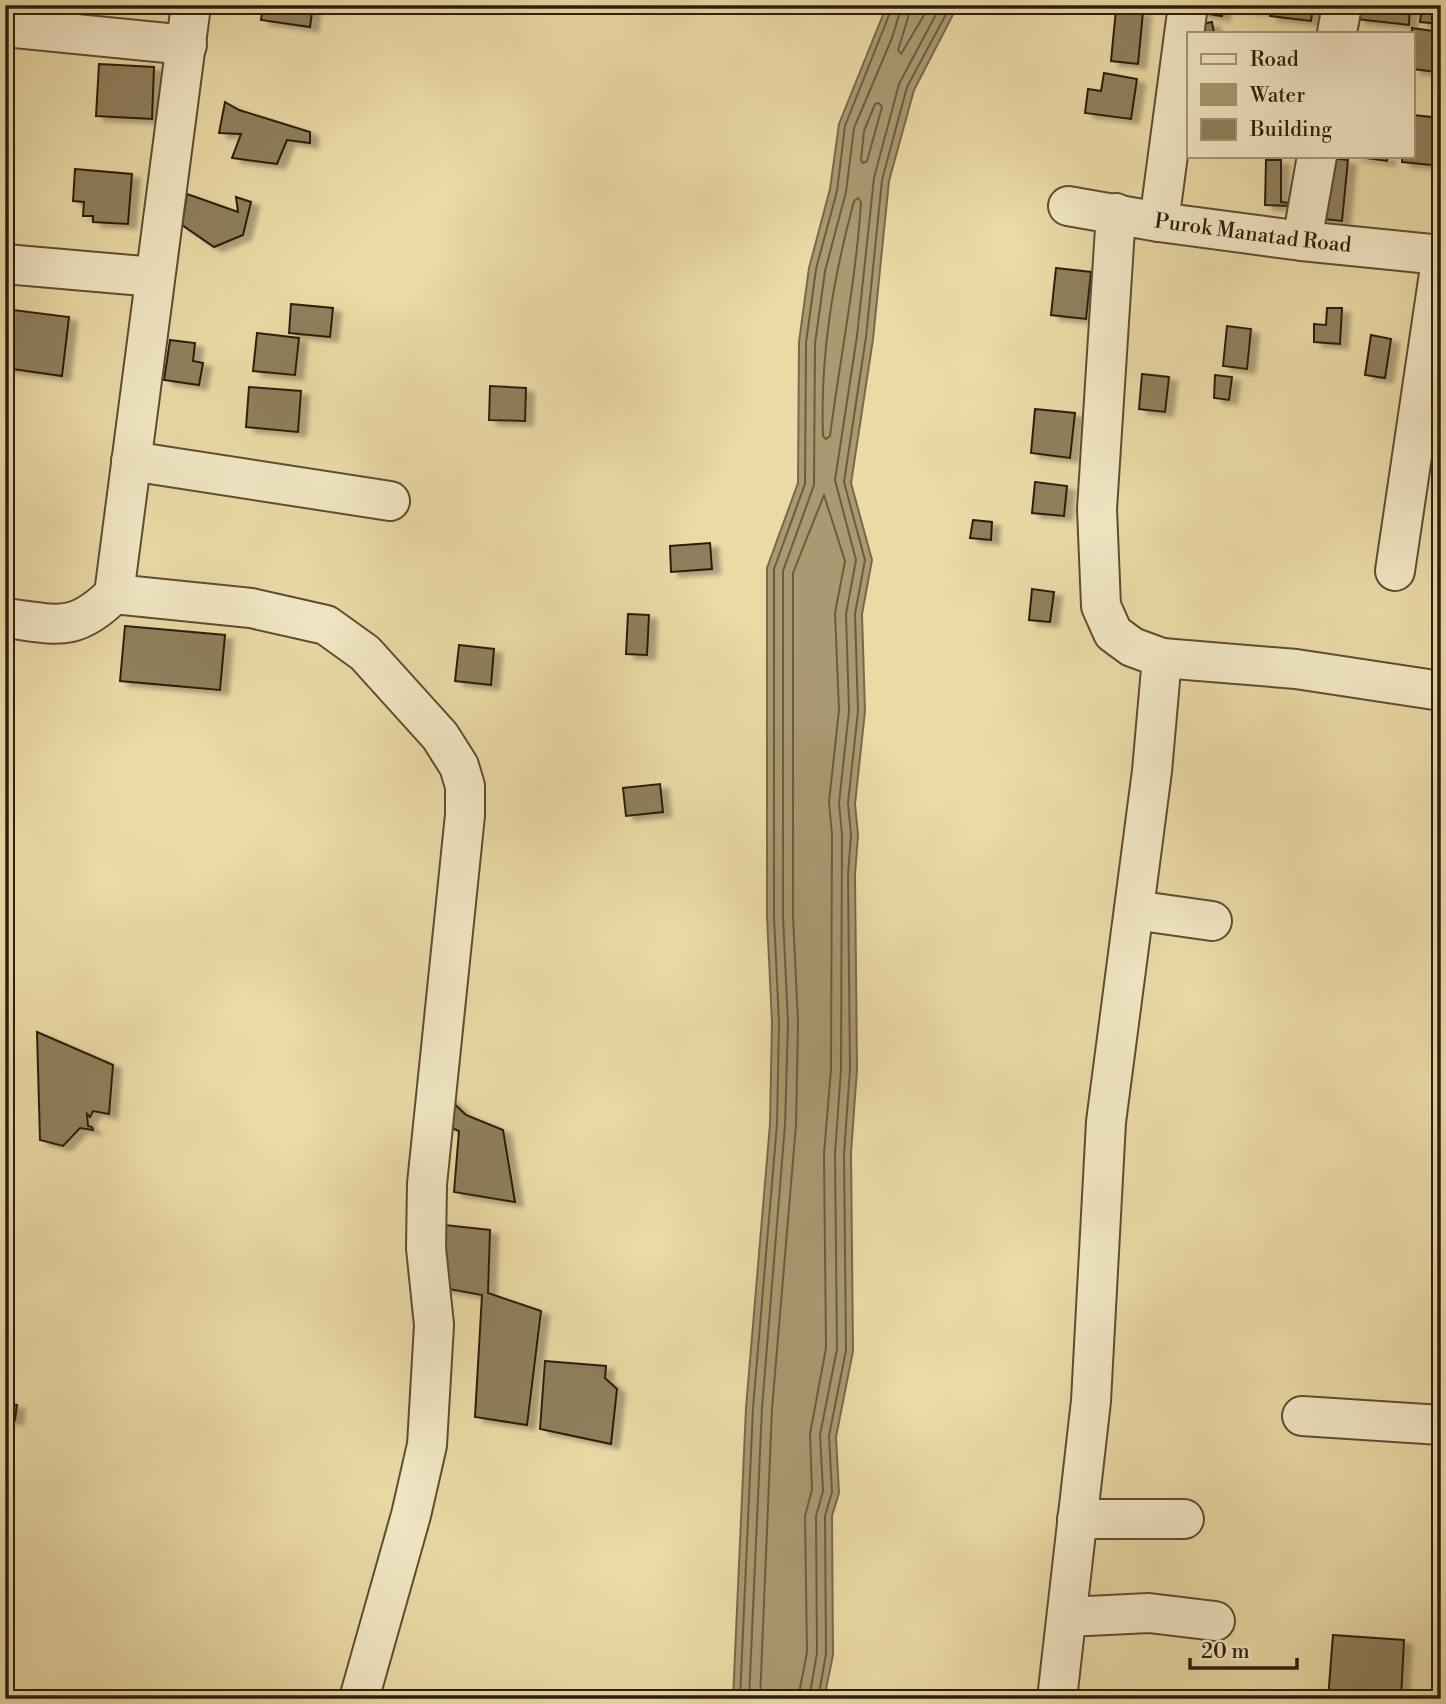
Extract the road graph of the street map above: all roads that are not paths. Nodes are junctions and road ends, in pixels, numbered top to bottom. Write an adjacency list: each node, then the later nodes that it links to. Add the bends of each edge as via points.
1 (191, 5): 6 (street)
2 (1188, 5): 10 (street)
3 (1342, 5): 5 (street)
4 (5, 27): 6 (street)
5 (1337, 32)
6 (187, 45): 14 (street)
7 (1317, 158): 11 (street)
8 (1068, 206): 9 (street, Purok Manatad Road)
9 (1116, 213): 10 (street, Purok Manatad Road); 20 (street, via 1097,509 1101,607 1113,633 1132,647)
10 (1159, 222): 11 (street, Purok Manatad Road)
11 (1303, 241): 12 (street, Purok Manatad Road)
12 (1441, 258): 17 (street)
13 (5, 264): 14 (street)
14 (155, 277): 15 (street)
15 (131, 461): 16 (street); 18 (street)
16 (390, 501)
17 (1395, 571)
18 (114, 594): 19 (street, via 92,616 62,625); 30 (street, via 251,608 326,625 366,653 432,727 459,766 466,786 427,1184 426,1248 434,1325 428,1445)
19 (5, 618)
20 (1161, 658): 21 (street, via 1296,669); 22 (street)
21 (1441, 691)
22 (1134, 909): 23 (street); 26 (street, via 1106,1122 1091,1401)
23 (1212, 921)
24 (1302, 1416): 25 (street)
25 (1441, 1425)
26 (1077, 1519): 27 (street); 28 (street)
27 (1184, 1519)
28 (1067, 1617): 29 (street, via 1149,1613); 31 (street)
29 (1215, 1621)
30 (359, 1699)
31 (1057, 1699)

